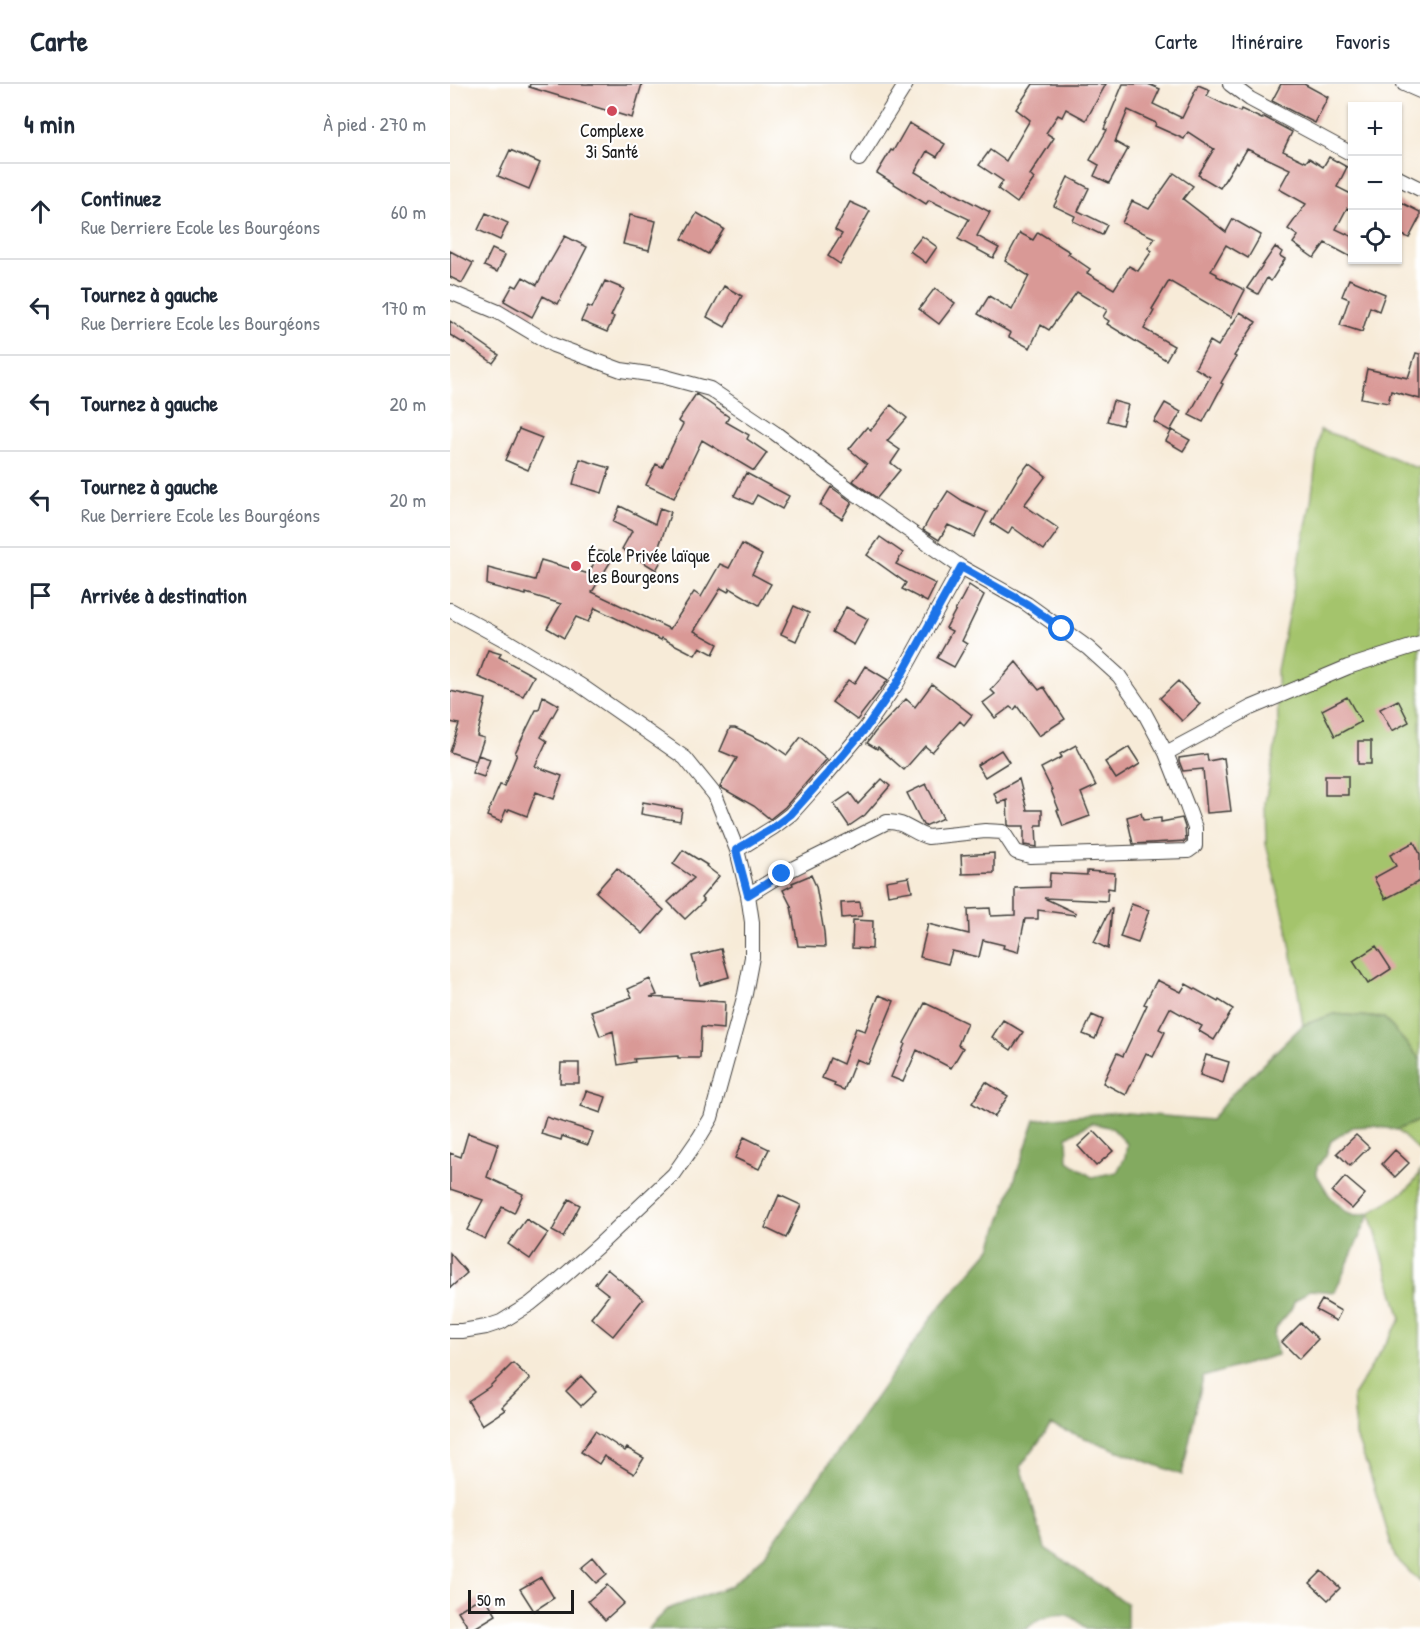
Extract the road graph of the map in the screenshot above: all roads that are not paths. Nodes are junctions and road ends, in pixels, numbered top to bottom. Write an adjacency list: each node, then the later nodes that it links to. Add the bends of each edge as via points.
1 (906, 84): 6 (street)
2 (1230, 84): 5 (street, via 1250,99)
3 (1404, 84): 4 (street)
4 (1420, 91)
5 (1348, 151)
6 (859, 159)
7 (1402, 180): 8 (street)
8 (1420, 189)
9 (450, 292): 10 (street, via 498,312 553,345 621,370 710,389)
10 (961, 567): 13 (street, via 1027,604 1105,662 1144,712); 14 (street, via 897,683 865,729 791,814)
11 (450, 610): 14 (street, via 580,685 685,758 715,795)
12 (1420, 644): 13 (street, via 1348,667 1250,708)
13 (1166, 753): 15 (street, via 1195,828 1195,846 1188,851 1030,856 1016,852 1003,832 928,837 900,823 886,822)
14 (736, 850): 15 (street)
15 (748, 895): 16 (street, via 752,957 745,994 711,1118 699,1138 658,1190 530,1304 501,1322)
16 (450, 1331)

